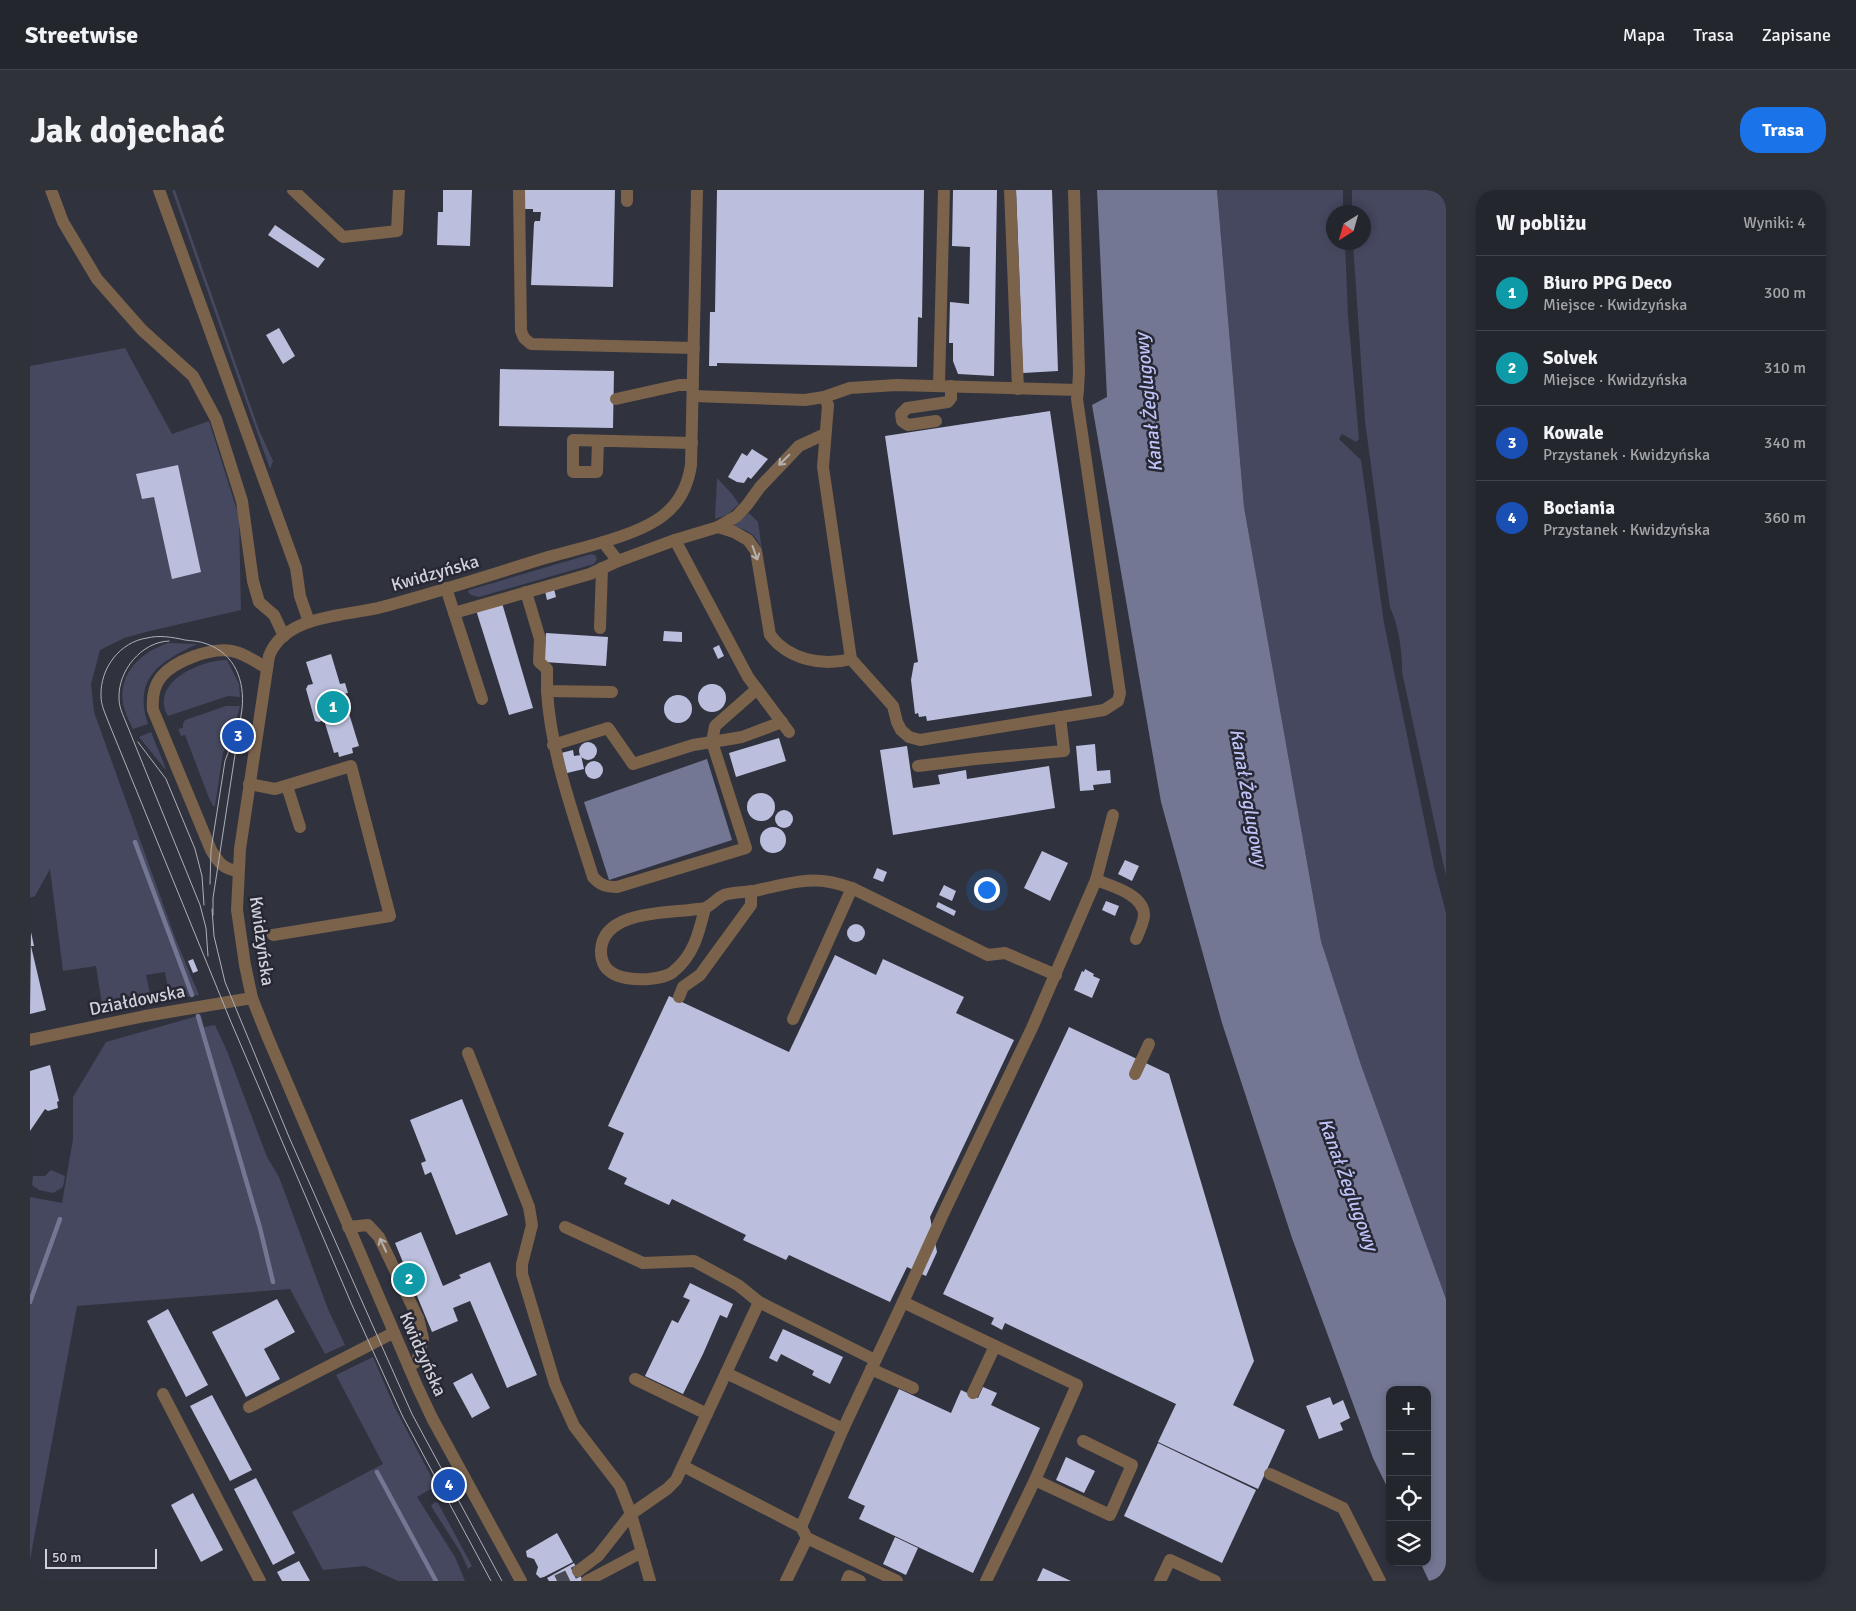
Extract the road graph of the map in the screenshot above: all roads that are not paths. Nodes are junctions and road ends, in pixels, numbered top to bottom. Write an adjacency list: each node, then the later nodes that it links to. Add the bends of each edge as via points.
1 (51, 190): 31 (street, via 63,222 97,279 142,330 193,376 216,419 242,501 259,602 274,615)
2 (159, 190): 29 (street, via 296,568 300,596)
3 (293, 190): 4 (street, via 343,237 397,231)
4 (399, 190)
5 (519, 190): 10 (street, via 521,331 524,338 531,344)
6 (697, 190): 10 (street, Kwidzyńska)
7 (944, 190): 11 (street)
8 (1010, 190): 12 (street)
9 (1074, 190): 14 (street)
10 (694, 348): 13 (street, Kwidzyńska)
11 (945, 385): 12 (street); 15 (street, via 850,388); 17 (street, via 951,398 948,402 908,408 901,414 902,421 908,425)
12 (1018, 389): 14 (street)
13 (693, 390): 15 (street, via 805,400); 16 (street, via 679,385); 20 (street, Kwidzyńska)
14 (1078, 390): 38 (street, via 1120,693 1118,700 1104,710)
15 (824, 397): 18 (street, via 828,405)
16 (616, 399)
17 (936, 421)
18 (825, 434): 21 (street, one-way to 21, via 799,446 760,486 741,513); 32 (street, via 823,467)
19 (598, 441): 20 (street)
20 (692, 443): 23 (street, Kwidzyńska, via 690,470 682,495 666,514 648,526)
21 (718, 527): 22 (street); 32 (street, one-way to 32, via 748,540 756,552 770,635 777,645 791,654 818,662)
22 (675, 540): 24 (street); 34 (street)
23 (603, 542): 24 (street); 26 (street, Kwidzyńska)
24 (618, 561): 25 (street)
25 (602, 568): 27 (street); 30 (street)
26 (446, 588): 28 (street); 29 (street, Kwidzyńska, via 377,608)
27 (526, 592): 28 (street); 35 (street, via 540,639 540,662 547,669)
28 (454, 613): 37 (street)
29 (309, 622): 31 (street, Kwidzyńska)
30 (600, 628)
31 (284, 636): 33 (street, Kwidzyńska, via 272,649)
32 (851, 659): 38 (street, via 893,706 901,730 909,737 920,740)
33 (267, 668): 42 (street, Kwidzyńska); 46 (street, via 232,651 204,652 168,671 156,686 152,703 211,850 219,863 229,870)
34 (757, 689): 39 (street, via 715,726); 39 (street, via 785,727)
35 (547, 691): 36 (street); 40 (street)
36 (612, 692)
37 (482, 699)
38 (1060, 717): 41 (street, via 1064,751)
39 (712, 742): 40 (street, via 633,764 608,728); 40 (street, via 746,848 618,887 599,884 592,877)
40 (554, 745)
41 (918, 766)
42 (249, 784): 43 (street, via 274,789); 46 (street, Kwidzyńska)
43 (287, 786): 45 (street); 51 (street, via 351,766 390,916)
44 (1114, 815): 47 (street)
45 (300, 827)
46 (238, 871): 55 (street, Kwidzyńska, via 241,947)
47 (1096, 880): 52 (street, via 1130,894 1142,907 1144,917); 53 (street)
48 (852, 888): 49 (street, via 806,881); 53 (street, via 988,955 1005,953); 56 (street)
49 (751, 891): 50 (street, via 724,896); 54 (street, via 751,905 700,975 683,988)
50 (705, 908): 50 (street, via 624,920 610,928 603,939 602,960 620,978 658,978 672,974 690,954)
51 (273, 935)
52 (1136, 939)
53 (1056, 975): 64 (street)
54 (679, 997)
55 (252, 998): 57 (street, Działdowska); 61 (street, Kwidzyńska)
56 (793, 1019)
57 (30, 1040)
58 (1149, 1044): 60 (street)
59 (468, 1053): 81 (street, via 529,1206 532,1225 522,1274 555,1384 574,1426 620,1486)
60 (1135, 1074)
61 (348, 1227): 65 (street, Kwidzyńska); 68 (street, one-way to 61, via 417,1361 423,1339 418,1318 374,1230 368,1225)
62 (565, 1227): 63 (street, via 643,1262 694,1261 738,1285)
63 (760, 1302): 67 (street); 69 (street)
64 (903, 1302): 66 (street); 67 (street)
65 (393, 1333): 68 (street, Kwidzyńska); 74 (street)
66 (995, 1346): 72 (street); 80 (street, via 1077,1384)
67 (873, 1364): 71 (street); 76 (street)
68 (409, 1367): 87 (street, Kwidzyńska, via 432,1418)
69 (726, 1373): 75 (street); 76 (street)
70 (635, 1379): 75 (street)
71 (913, 1388)
72 (973, 1393)
73 (163, 1394): 86 (street)
74 (249, 1407)
75 (706, 1414): 78 (street)
76 (843, 1429): 82 (street)
77 (1083, 1441): 80 (street, via 1132,1465 1110,1515)
78 (683, 1466): 81 (street, via 667,1489); 82 (street)
79 (1270, 1474): 96 (street, via 1343,1508)
80 (1035, 1480): 93 (street)
81 (631, 1514): 83 (street); 84 (street)
82 (804, 1532): 89 (street); 92 (street)
83 (642, 1552): 84 (street, via 587,1581); 88 (street)
84 (598, 1556): 85 (street)
85 (578, 1571)
86 (260, 1581)
87 (521, 1581)
88 (650, 1581)
89 (786, 1581)
90 (847, 1581): 91 (street, via 849,1576)
91 (860, 1581)
92 (898, 1581)
93 (986, 1581)
94 (1160, 1581): 95 (street, via 1170,1560)
95 (1215, 1581)
96 (1380, 1581)

